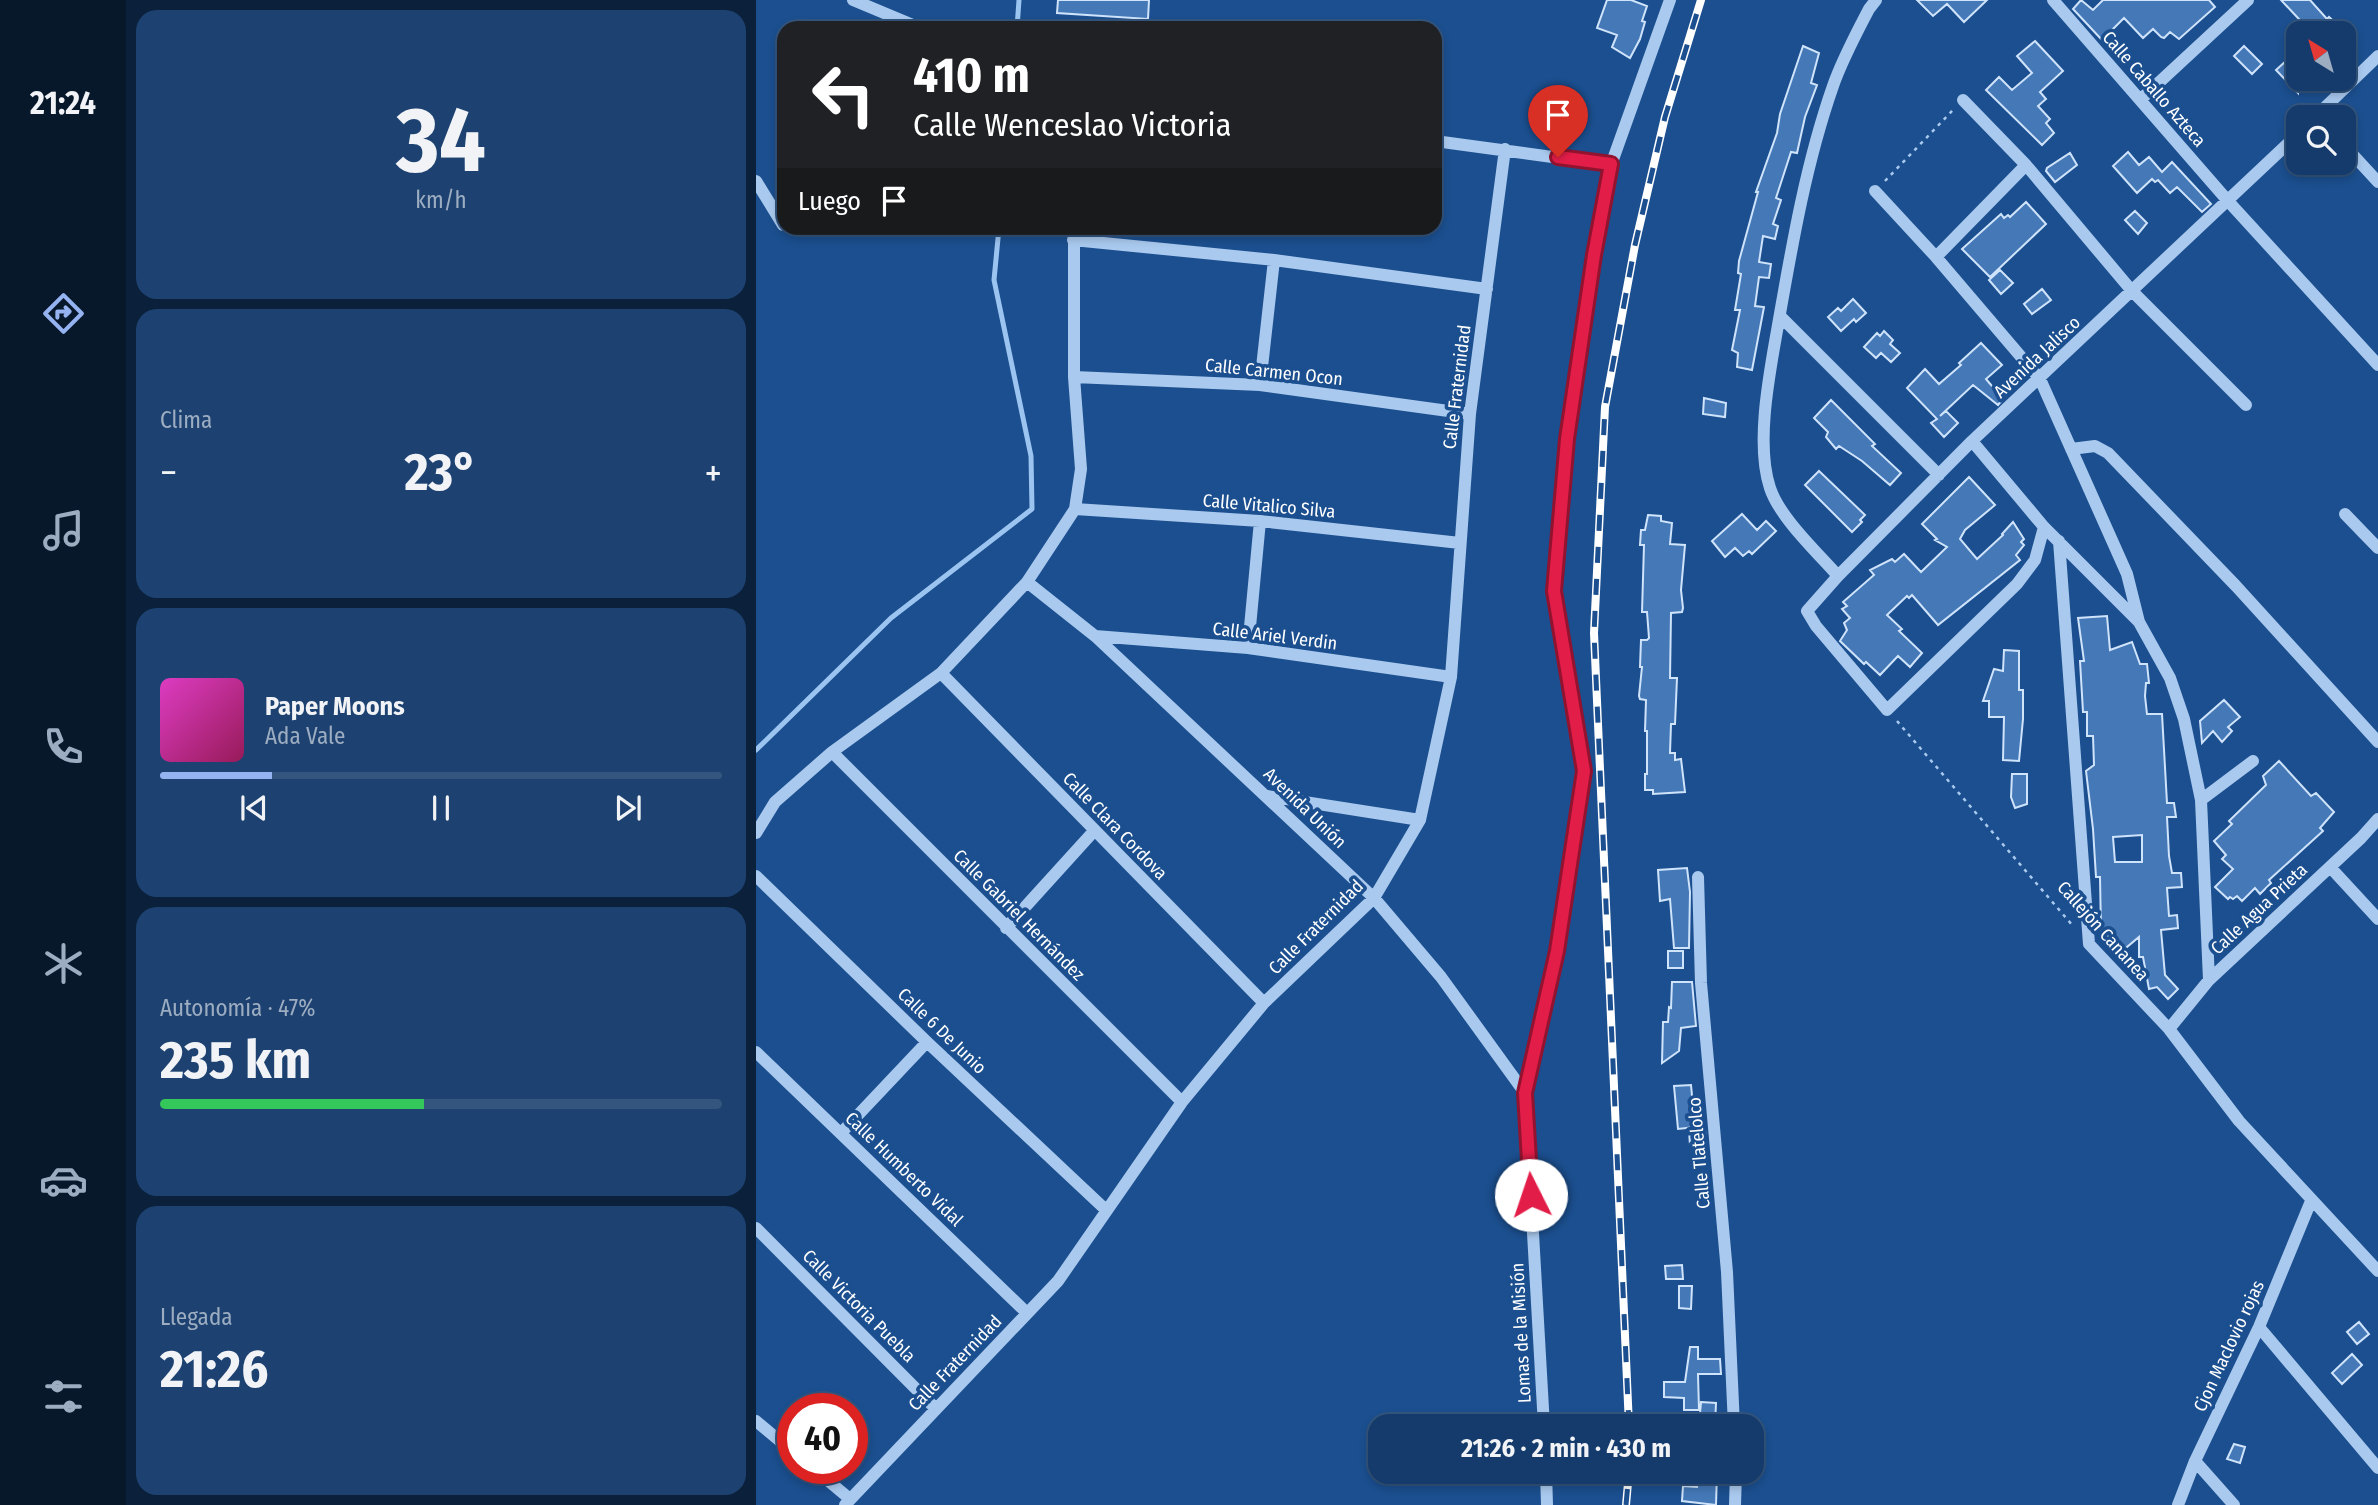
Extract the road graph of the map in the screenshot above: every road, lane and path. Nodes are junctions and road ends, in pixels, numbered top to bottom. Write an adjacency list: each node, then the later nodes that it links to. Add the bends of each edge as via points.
1 (853, 0): 6 (street)
2 (1670, 0): 15 (street, Lomas de la Misión)
3 (1876, 0): 28 (street, via 1833,85 1810,162)
4 (2053, 0): 9 (street, Calle Caballo Azteca)
5 (2248, 0): 9 (street)
6 (903, 21)
7 (2378, 56): 10 (street)
8 (1963, 100): 16 (street); 19 (path)
9 (2140, 100): 20 (street, Calle Caballo Azteca)
10 (2329, 105)
11 (1442, 142): 13 (street)
12 (2286, 145): 20 (street, Avenida Jalisco)
13 (1504, 149): 15 (street); 26 (street, Calle Fraternidad)
14 (2356, 158): 18 (street)
15 (1611, 164): 74 (street, Lomas de la Misión, via 1567,439 1554,591 1584,771 1557,951)
16 (2026, 165): 24 (street); 27 (street)
17 (756, 181): 21 (street)
18 (2378, 182)
19 (1875, 191): 24 (street)
20 (2228, 201): 27 (street, Avenida Jalisco); 29 (street, Calle Caballo Azteca)
21 (777, 215)
22 (1073, 235): 30 (street)
23 (1081, 235): 25 (street)
24 (1936, 257): 31 (street)
25 (1274, 260): 26 (street); 32 (street)
26 (1487, 289): 34 (street, Calle Fraternidad)
27 (2132, 291): 31 (street, Avenida Jalisco); 33 (street)
28 (1780, 316): 37 (street); 45 (street, via 1767,391 1764,456 1770,489 1785,514)
29 (2378, 365)
30 (1074, 377): 32 (street, Calle Carmen Ocon); 38 (street, via 1081,469)
31 (2040, 379): 35 (street, Avenida Jalisco); 36 (street)
32 (1260, 385): 34 (street, Calle Carmen Ocon)
33 (2246, 405)
34 (1470, 414): 43 (street, Calle Fraternidad)
35 (1972, 441): 37 (street, Avenida Jalisco); 41 (street)
36 (2071, 449): 47 (street, via 2127,574); 53 (street, via 2095,446 2108,453)
37 (1939, 475): 45 (street, Avenida Jalisco)
38 (1076, 509): 40 (street, Calle Vitalico Silva); 46 (street)
39 (2345, 514): 44 (street)
40 (1260, 522): 43 (street, Calle Vitalico Silva); 49 (street)
41 (2044, 527): 42 (street); 52 (street, via 2035,560 2017,584)
42 (2059, 541): 47 (street); 68 (street)
43 (1460, 543): 51 (street, Calle Fraternidad)
44 (2378, 548)
45 (1838, 576): 52 (street, Avenida Jalisco, via 1807,611)
46 (1027, 582): 48 (street, Avenida Unión); 50 (street)
47 (2139, 622): 57 (street, via 2170,678)
48 (1095, 636): 49 (street, Calle Ariel Verdin); 56 (street, Avenida Unión)
49 (1248, 648): 51 (street, Calle Ariel Verdin)
50 (941, 673): 54 (street); 60 (street, Calle Clara Cordova)
51 (1451, 677): 59 (street, Calle Fraternidad)
52 (1887, 710): 68 (path, Callejón Cananea)
53 (2378, 742)
54 (832, 752): 61 (street, via 775,802); 67 (street, Calle Gabriel Hernández)
55 (2253, 761): 57 (street)
56 (1267, 796): 59 (street); 65 (street, Avenida Unión)
57 (2201, 800): 69 (street)
58 (2378, 818): 62 (street, Calle Agua Prieta)
59 (1420, 820): 65 (street, Calle Fraternidad)
60 (1094, 831): 67 (street); 70 (street, Calle Clara Cordova)
61 (756, 833)
62 (2330, 867): 66 (street); 69 (street, Calle Agua Prieta)
63 (756, 876): 72 (street, Calle 6 De Junio)
64 (1698, 877): 85 (street, Calle Tlatelolco, via 1701,983 1727,1272)
65 (1374, 898): 70 (street, Calle Fraternidad); 74 (street, Avenida Unión, via 1441,977)
66 (2378, 919)
67 (1006, 928): 75 (street, Calle Gabriel Hernández)
68 (2089, 944): 71 (street, Callejón Cananea)
69 (2209, 980): 71 (street, Calle Agua Prieta)
70 (1264, 1003): 75 (street, Calle Fraternidad)
71 (2169, 1029): 77 (street, Callejón Cananea, via 2239,1121)
72 (927, 1042): 76 (street); 78 (street, Calle 6 De Junio)
73 (756, 1052): 76 (street, Calle Humberto Vidal)
74 (1525, 1093): 84 (street, Lomas de la Misión)
75 (1182, 1102): 78 (street, Calle Fraternidad)
76 (841, 1132): 81 (street, Calle Humberto Vidal)
77 (2311, 1201): 80 (street, Callejón Cananea); 82 (street, Cjon Maclovio rojas)
78 (1106, 1210): 81 (street, Calle Fraternidad, via 1058,1281)
79 (758, 1235): 83 (street, Calle Victoria Puebla)
80 (2378, 1271)
81 (1027, 1313): 83 (street, Calle Fraternidad)
82 (2259, 1327): 88 (street, Cjon Maclovio rojas); 89 (street)
83 (936, 1409): 93 (street, Calle Fraternidad)
84 (1543, 1414)
85 (1733, 1414)
86 (756, 1421): 87 (street)
87 (777, 1439)
88 (2195, 1461): 96 (street, Cjon Maclovio rojas); 97 (street)
89 (2378, 1468)
90 (829, 1484): 93 (street)
91 (1546, 1484): 94 (street)
92 (1736, 1484): 95 (street)
93 (848, 1502)
94 (1547, 1505)
95 (1735, 1505)
96 (2178, 1505)
97 (2234, 1505)

